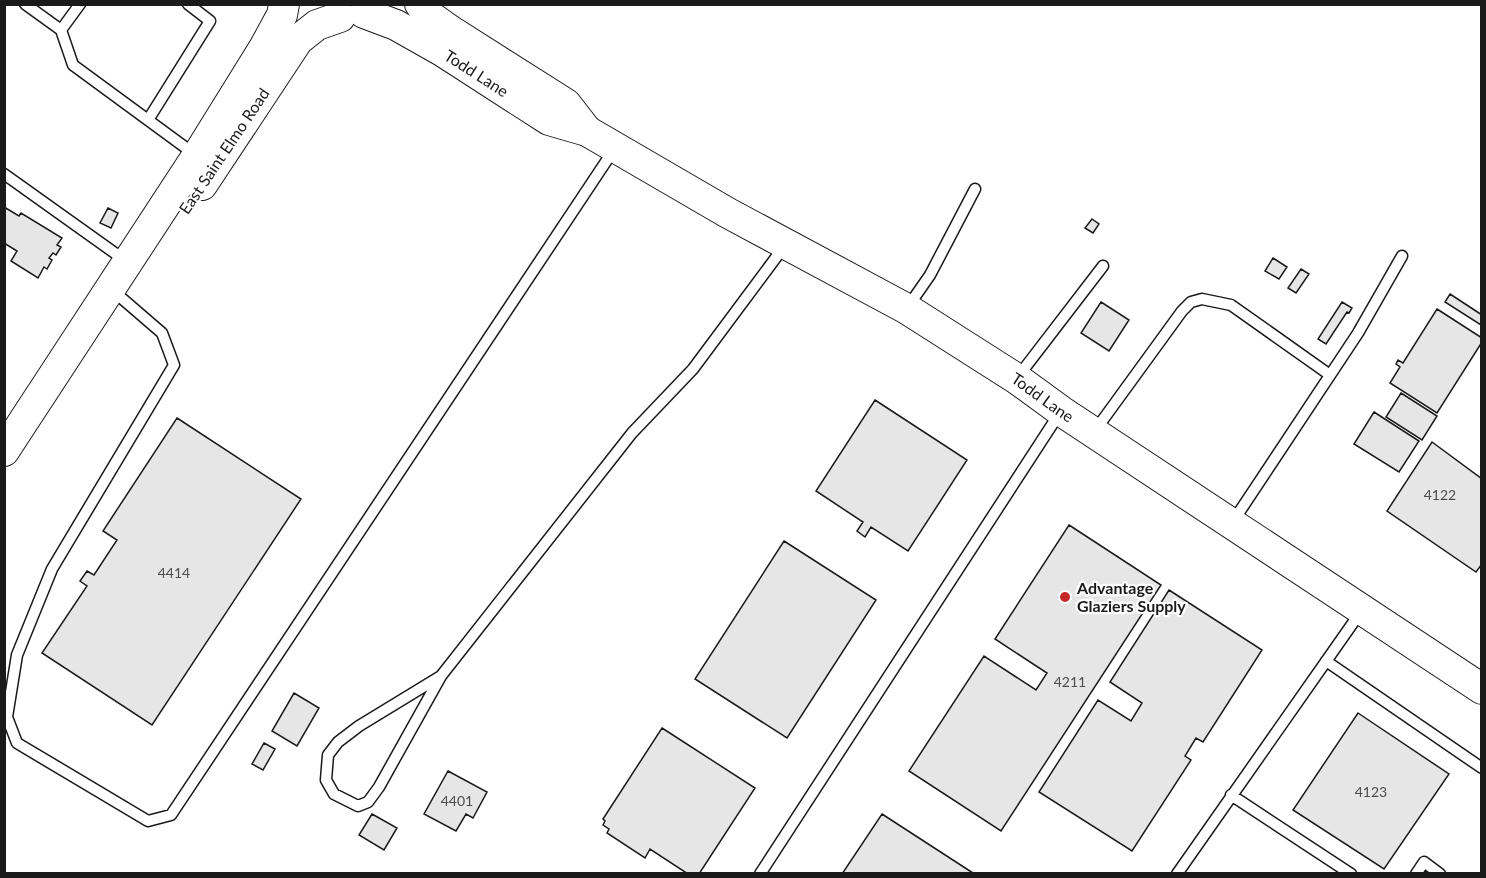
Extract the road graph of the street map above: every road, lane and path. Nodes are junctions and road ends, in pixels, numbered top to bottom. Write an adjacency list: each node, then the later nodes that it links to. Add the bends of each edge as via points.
1 (25, 4): 8 (lane)
2 (80, 4): 8 (lane)
3 (188, 4): 9 (lane, via 210,21)
4 (284, 4): 12 (street, East Saint Elmo Road, via 264,48)
5 (307, 4): 7 (street, Todd Lane, via 327,15)
6 (420, 4): 10 (street, Todd Lane, via 451,31 566,104)
7 (361, 12): 10 (street, Todd Lane, via 396,25 442,51 549,120); 19 (street, East Saint Elmo Road, via 317,25 298,40 148,264)
8 (61, 30): 9 (lane, via 73,65)
9 (148, 120): 12 (lane)
10 (587, 131): 11 (street, Todd Lane)
11 (616, 147): 15 (street, Todd Lane); 19 (lane, via 171,815 148,821 17,744 7,717 17,655 52,569 174,365 162,333)
12 (197, 156): 17 (street, East Saint Elmo Road)
13 (4, 174): 17 (lane)
14 (975, 189): 20 (lane, via 930,275)
15 (786, 244): 20 (street, Todd Lane); 29 (lane, via 693,369 632,433)
16 (1402, 256): 21 (lane)
17 (129, 260): 19 (street, East Saint Elmo Road)
18 (1103, 266): 22 (lane)
19 (111, 289): 25 (street, East Saint Elmo Road)
20 (907, 309): 22 (street, Todd Lane)
21 (1330, 375): 24 (lane, via 1231,305 1202,299 1191,302 1182,311); 26 (lane)
22 (1017, 379): 23 (street, Todd Lane)
23 (1061, 411): 24 (street, Todd Lane); 33 (lane)
24 (1094, 432): 26 (street, Todd Lane)
25 (4, 451)
26 (1232, 523): 27 (street, Todd Lane)
27 (1362, 610): 28 (lane); 30 (street, Todd Lane)
28 (1326, 661): 31 (lane); 32 (lane)
29 (441, 676): 29 (lane, via 392,767 368,802 358,806 334,794 326,780 328,755 338,742)
30 (1482, 689)
31 (1482, 768)
32 (1231, 795): 34 (lane); 35 (lane)
33 (760, 873)
34 (1177, 873)
35 (1351, 873)
36 (1416, 873): 37 (lane, via 1424,862)
37 (1440, 873)

